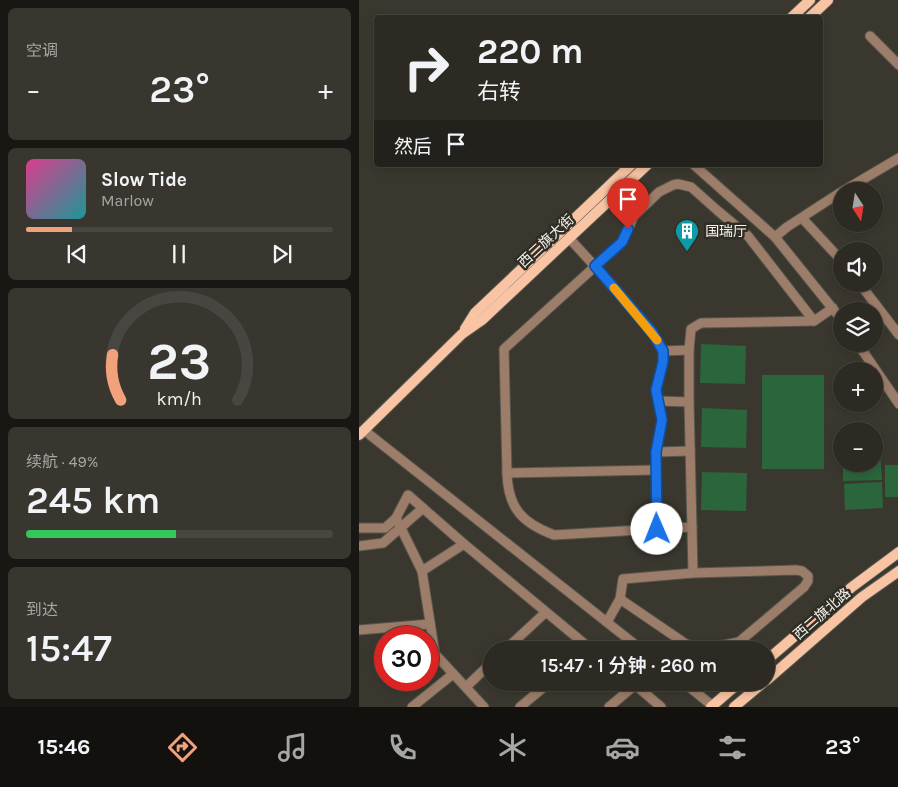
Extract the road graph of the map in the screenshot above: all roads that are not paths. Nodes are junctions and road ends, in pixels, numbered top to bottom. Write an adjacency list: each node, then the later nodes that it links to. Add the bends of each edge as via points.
1 (810, 0): 3 (main road)
2 (828, 0): 4 (main road)
3 (794, 15)
4 (812, 15)
5 (870, 36): 6 (street)
6 (898, 65)
7 (898, 158): 11 (street)
8 (629, 167): 21 (main road, 西二旗大街, via 475,313)
9 (645, 167): 15 (main road, 西二旗大街)
10 (696, 167): 14 (street)
11 (858, 182)
12 (833, 198): 13 (street)
13 (801, 218): 14 (street); 16 (street)
14 (775, 237): 19 (street)
15 (569, 238): 17 (street); 21 (main road, 西二旗大街, via 482,320)
16 (833, 252)
17 (595, 266): 20 (street, via 622,242 634,216 659,192 673,185 686,184 748,236); 24 (street, via 652,332); 33 (street, via 505,348)
18 (866, 292): 22 (street)
19 (833, 308): 20 (street)
20 (814, 321): 23 (street, via 698,324 691,331)
21 (462, 334): 29 (main road, 西二旗大街)
22 (898, 335)
23 (689, 350): 24 (street); 27 (street)
24 (663, 351): 26 (street, via 656,386)
25 (863, 352): 28 (street)
26 (659, 402): 27 (street); 31 (street, via 662,424)
27 (689, 402): 30 (street)
28 (898, 404)
29 (362, 433): 48 (street)
30 (689, 451): 31 (street); 36 (street)
31 (656, 452): 32 (street)
32 (656, 470): 33 (street); 39 (street)
33 (507, 474): 39 (street, via 507,490 520,515 554,535)
34 (423, 508): 35 (street, via 408,495); 38 (street); 40 (street)
35 (397, 518): 37 (street, via 385,528); 38 (street)
36 (692, 527): 39 (street); 45 (street)
37 (359, 528)
38 (401, 528): 41 (street, via 383,544); 43 (street)
39 (657, 529)
40 (464, 544): 43 (street); 47 (street)
41 (359, 546)
42 (898, 552): 54 (main road, 西二旗北路)
43 (422, 571): 49 (street)
44 (898, 571): 56 (main road, 西二旗北路, via 862,597)
45 (693, 573): 46 (street, via 623,579); 46 (street, via 796,570 808,576 809,581 739,642 699,648 686,644)
46 (620, 599): 48 (street)
47 (546, 612): 51 (street); 52 (street)
48 (607, 622): 53 (street)
49 (430, 624): 50 (street); 57 (street, via 435,654)
50 (359, 630)
51 (515, 641)
52 (580, 641)
53 (631, 641)
54 (775, 653)
55 (483, 671): 58 (street)
56 (775, 672)
57 (453, 674): 58 (street); 66 (street)
58 (466, 687): 65 (street)
59 (539, 691): 67 (street)
60 (626, 691): 68 (street)
61 (642, 691): 69 (street)
62 (694, 691): 70 (street)
63 (730, 691): 70 (main road)
64 (753, 691): 71 (main road, 西二旗北路)
65 (480, 706)
66 (412, 707)
67 (520, 707)
68 (609, 707)
69 (661, 707)
70 (713, 707)
71 (734, 707)

